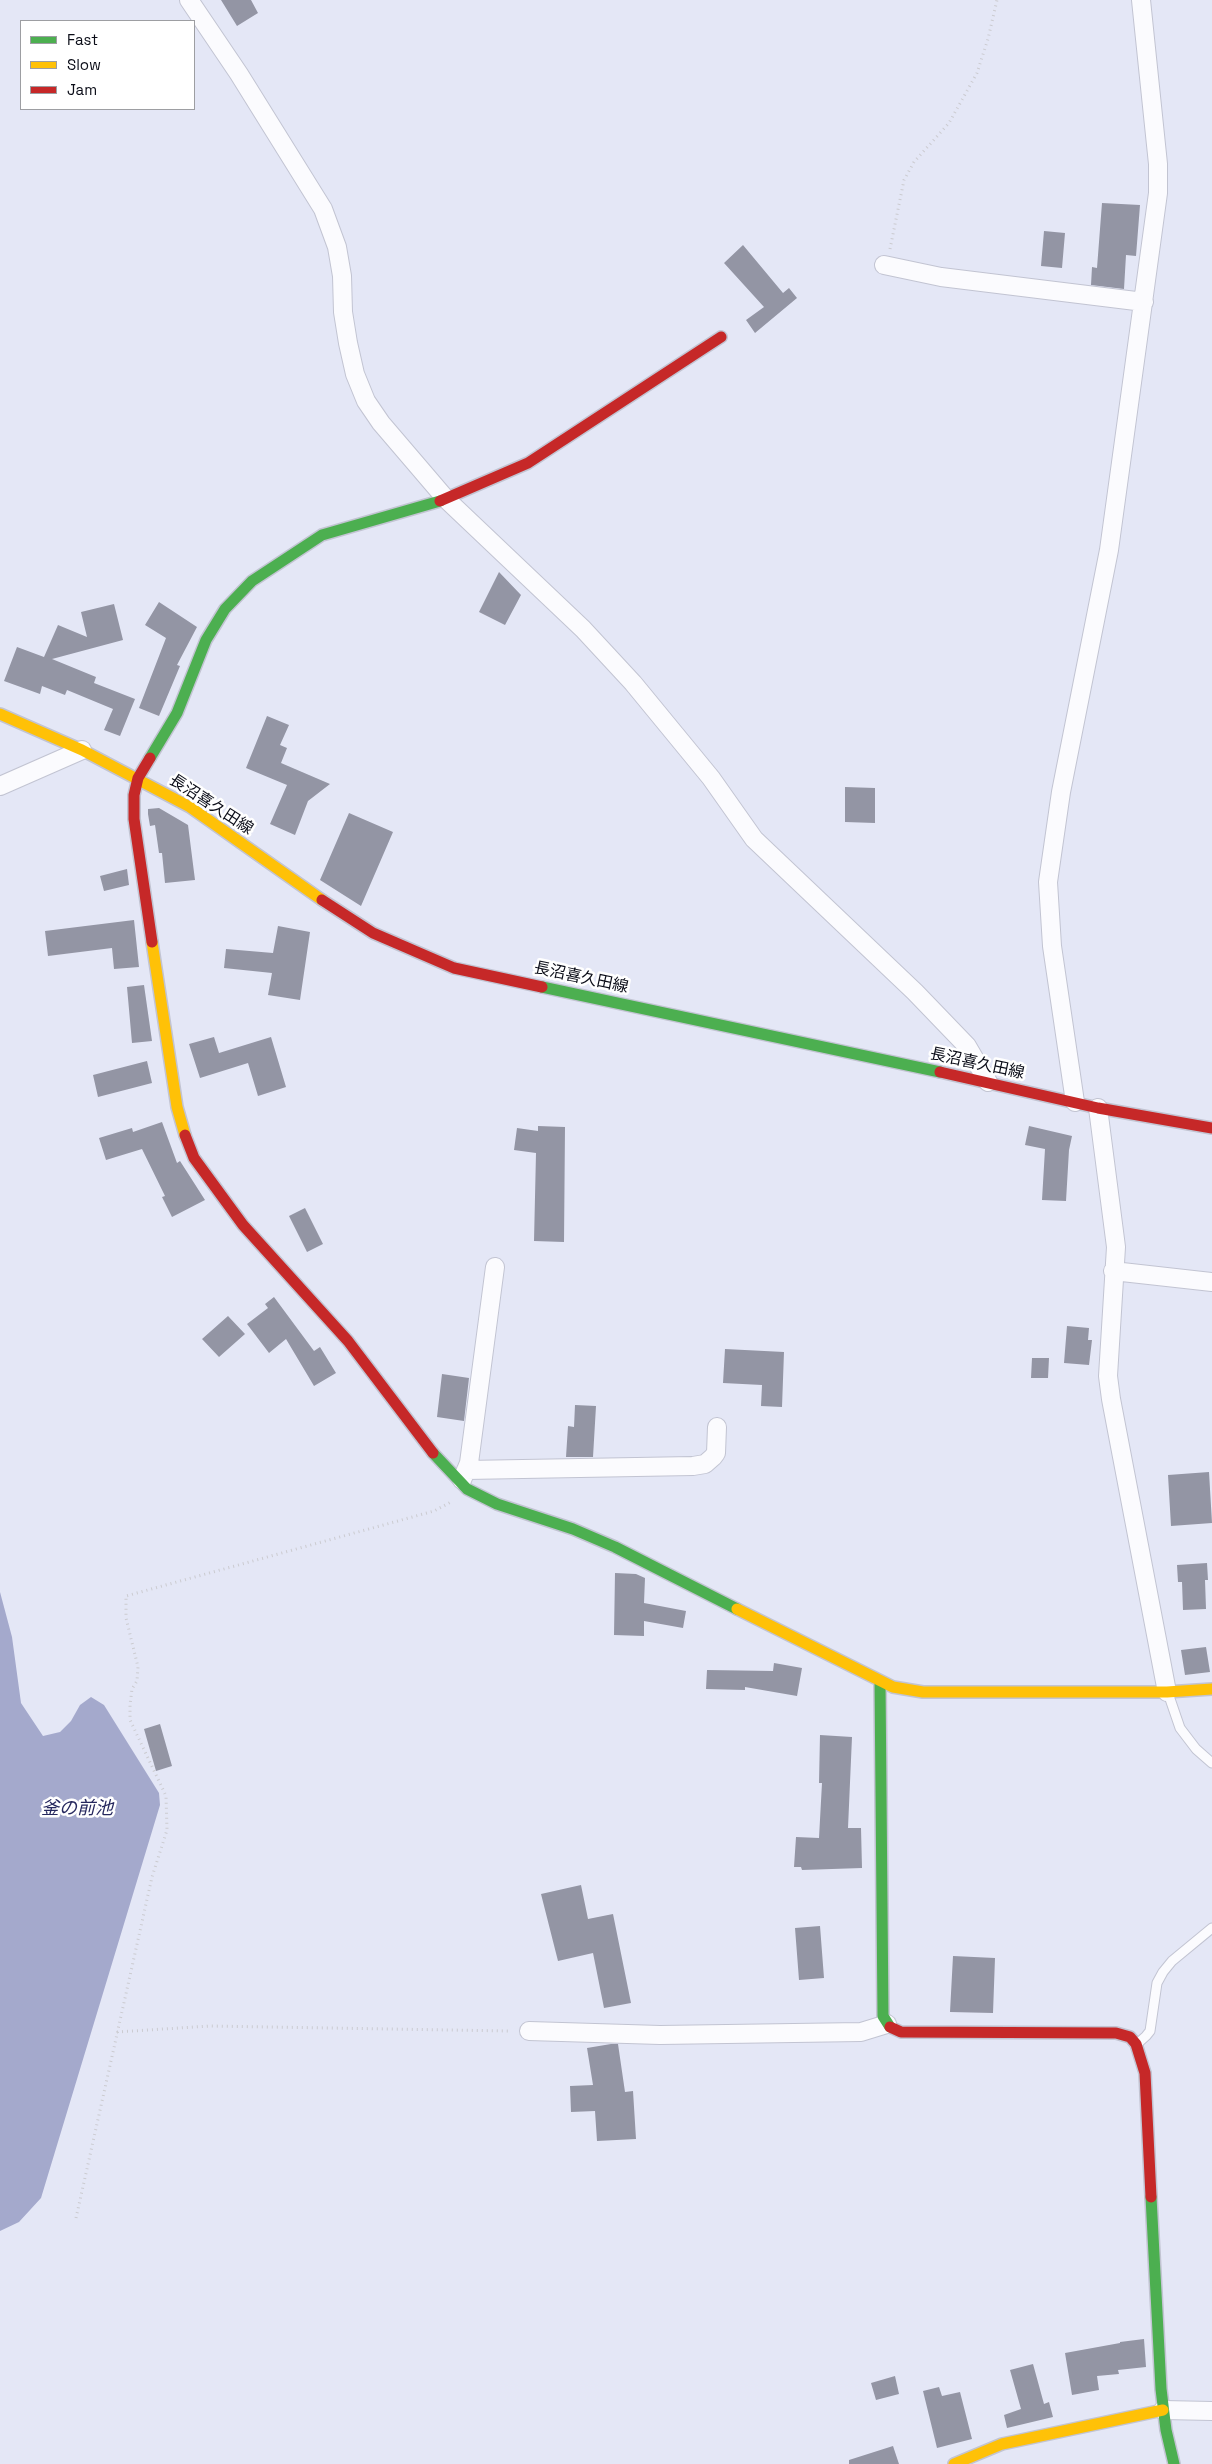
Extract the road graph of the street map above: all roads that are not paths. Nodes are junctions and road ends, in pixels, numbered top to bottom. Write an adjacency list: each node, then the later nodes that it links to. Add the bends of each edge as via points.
1 (189, 0): 6 (street, via 323,209 337,247 348,343 355,374 366,401)
2 (1141, 0): 4 (street, via 1158,164 1158,193)
3 (884, 265): 4 (street, via 941,277)
4 (1144, 302): 12 (street, via 1109,550 1076,705 1048,882 1052,946)
5 (721, 337): 6 (street, via 528,463)
6 (446, 500): 9 (street, via 322,535 252,581 224,609 206,640 177,712); 11 (street, via 583,629 706,772 754,839 947,1025 967,1046)
7 (0, 714): 8 (street, 長沼喜久田線)
8 (82, 750): 9 (street, 長沼喜久田線); 10 (street)
9 (138, 778): 11 (street, 長沼喜久田線, via 190,807 373,933 454,968); 19 (street, via 134,819 168,1060 177,1107 194,1158 243,1225 348,1341 432,1452)
10 (0, 786)
11 (988, 1082): 12 (street, 長沼喜久田線)
12 (1075, 1102): 13 (street, 長沼喜久田線)
13 (1098, 1108): 14 (street, 長沼喜久田線); 16 (street, via 1115,1232)
14 (1212, 1128)
15 (495, 1267): 19 (street)
16 (1113, 1272): 17 (street); 22 (street, via 1108,1376 1110,1398)
17 (1212, 1282)
18 (717, 1427): 19 (street, via 716,1453 705,1464)
19 (464, 1480): 20 (street, via 497,1504 573,1529 615,1547)
20 (880, 1682): 22 (street, via 923,1692); 25 (street, via 883,2016)
21 (1212, 1689): 22 (street)
22 (1167, 1692): 23 (lane, via 1180,1728)
23 (1212, 1763)
24 (1212, 1928): 27 (lane, via 1163,1972 1155,1990 1150,2030)
25 (887, 2024): 26 (street, via 851,2032 660,2035); 27 (street, via 901,2032 1116,2033 1130,2037)
26 (529, 2031)
27 (1136, 2044): 28 (street, via 1145,2073)
28 (1163, 2410): 29 (street); 30 (street, via 1002,2444); 31 (street)
29 (1212, 2411)
30 (954, 2464)
31 (1174, 2464)

